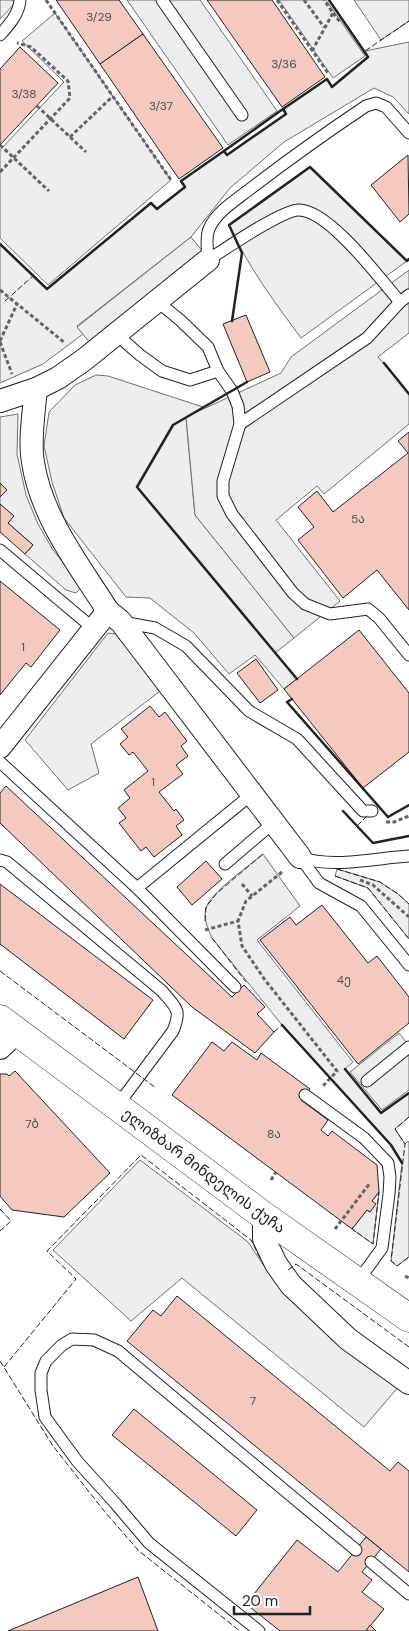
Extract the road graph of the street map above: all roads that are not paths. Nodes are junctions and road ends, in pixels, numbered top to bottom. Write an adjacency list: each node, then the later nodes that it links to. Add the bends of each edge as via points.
1 (20, 0): 3 (lane, via 15,16)
2 (162, 0): 4 (lane)
3 (0, 35)
4 (242, 115)
5 (409, 133): 6 (lane, via 386,107 376,103 366,106 294,156 213,221 208,230)
6 (208, 260): 7 (lane, via 286,213 300,210 321,218 346,239); 8 (street)
7 (405, 299): 12 (lane, via 367,338)
8 (158, 302): 9 (street); 10 (lane, via 208,347)
9 (117, 335): 10 (lane, via 162,371 190,380); 11 (street, via 58,378)
10 (218, 372): 12 (lane, via 232,390)
11 (19, 395): 14 (street, via 40,492 54,524)
12 (240, 424): 16 (lane, via 223,481 223,496 232,514 305,604 330,614 368,609)
13 (0, 550): 15 (lane)
14 (114, 617): 15 (street); 19 (street); 20 (lane, via 155,628 186,646 249,711 297,739 363,811)
15 (94, 629): 17 (street)
16 (409, 655)
17 (0, 747)
18 (0, 762): 26 (lane)
19 (252, 794): 21 (street); 26 (lane)
20 (372, 811)
21 (273, 823): 23 (street); 25 (lane)
22 (409, 856): 23 (lane, via 332,862 312,862)
23 (300, 857): 27 (lane, via 318,883 361,906)
24 (0, 860): 33 (lane, via 7,862 162,991 176,1008 179,1017 173,1031)
25 (225, 864)
26 (137, 888): 28 (lane)
27 (409, 965)
28 (235, 987)
29 (6, 1033): 33 (street, ელიზბარ მინდელის ქუჩა)
30 (409, 1047): 31 (lane)
31 (367, 1081)
32 (306, 1094): 35 (lane, via 364,1138 388,1163 389,1194 382,1248)
33 (117, 1106): 34 (street, ელიზბარ მინდელის ქუჩა)
34 (264, 1216): 35 (street, ელიზბარ მინდელის ქუჩა); 37 (street, via 264,1239 290,1285 348,1339)
35 (358, 1281): 36 (street, ელიზბარ მინდელის ქუჩა)
36 (409, 1318)
37 (409, 1382)
38 (356, 1550): 41 (lane, via 118,1351 94,1340 72,1339 62,1345 46,1361 41,1373 45,1417 77,1462 149,1543)
39 (371, 1562): 40 (lane)
40 (409, 1594)
41 (260, 1631)

